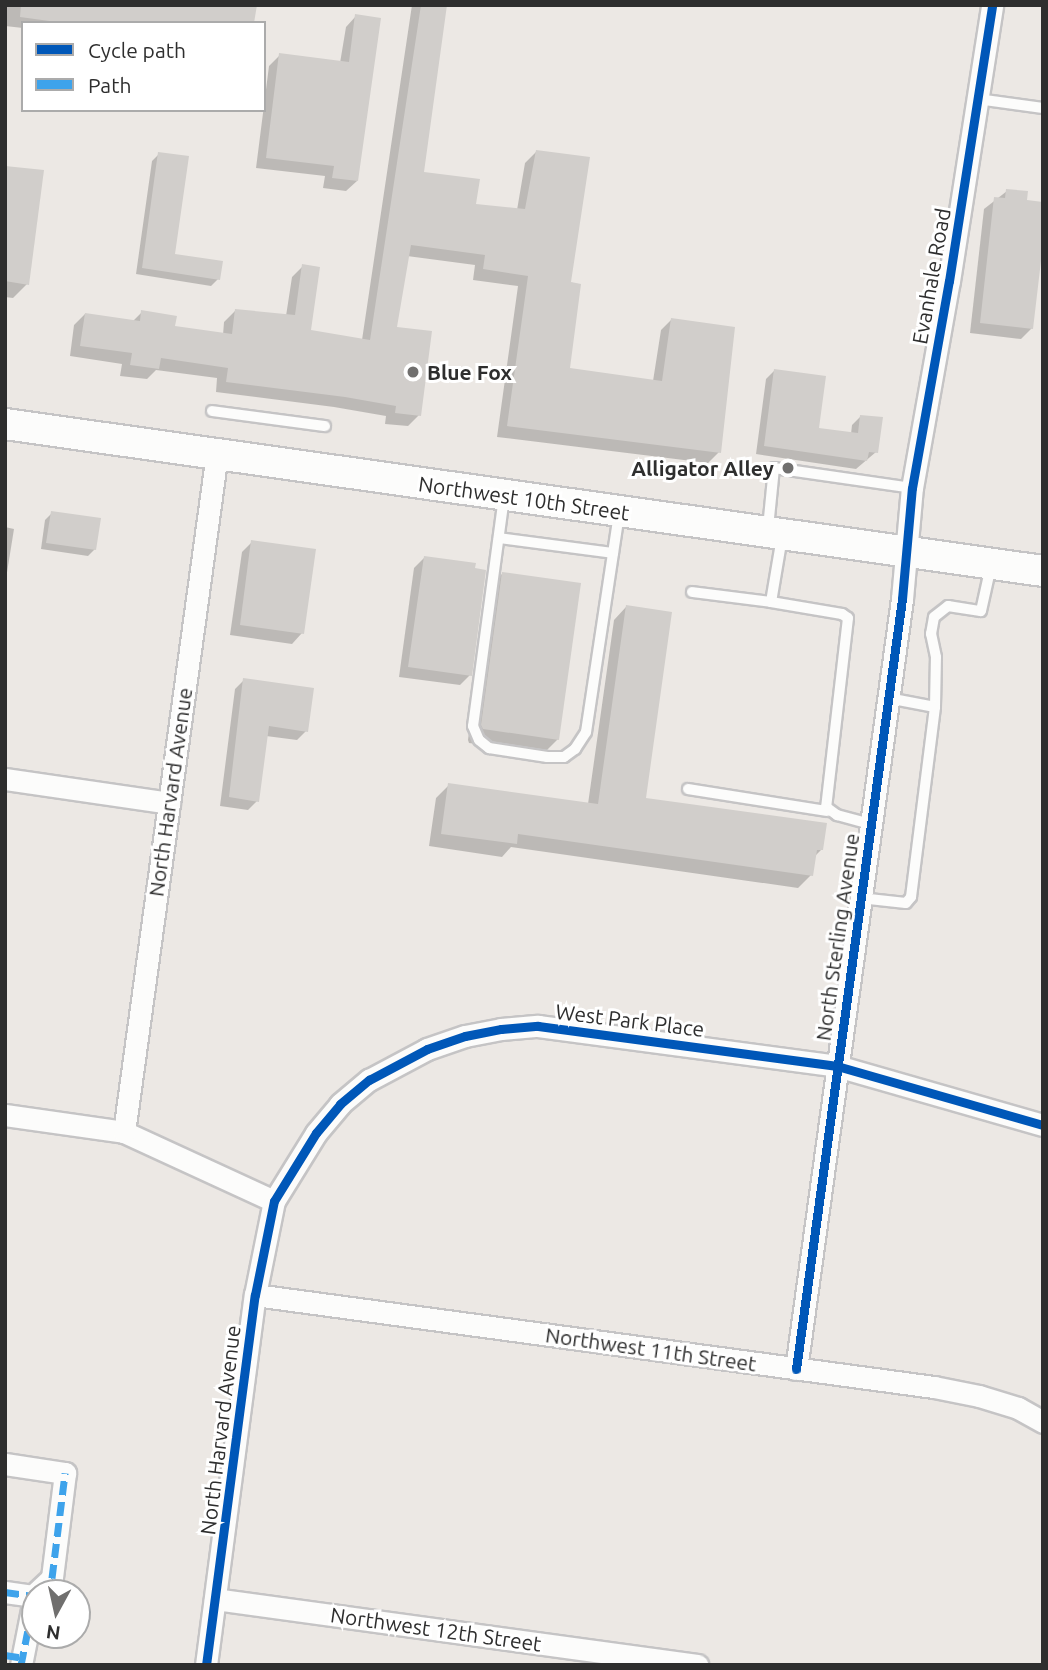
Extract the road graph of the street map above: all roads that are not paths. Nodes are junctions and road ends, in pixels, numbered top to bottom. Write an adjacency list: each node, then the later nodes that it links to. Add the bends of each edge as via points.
1 (992, 5): 2 (street, Evanhale Road)
2 (977, 99): 3 (lane); 8 (street, Evanhale Road)
3 (1043, 108)
4 (212, 411): 6 (lane)
5 (5, 424): 7 (main road, Northwest 10th Street)
6 (325, 426)
7 (216, 453): 9 (main road, Northwest 10th Street); 23 (street, North Harvard Avenue)
8 (912, 488): 11 (lane, via 774,468); 13 (street, Evanhale Road)
9 (504, 495): 10 (main road, Northwest 10th Street); 12 (lane)
10 (620, 511): 11 (main road, Northwest 10th Street); 14 (lane)
11 (775, 533): 13 (main road, Northwest 10th Street); 18 (lane)
12 (499, 538): 14 (lane); 14 (lane, via 473,726 489,748 547,757 564,757 586,732)
13 (905, 552): 15 (main road, Northwest 10th Street); 19 (street, North Sterling Avenue)
14 (613, 553)
15 (991, 564): 16 (main road, Northwest 10th Street); 20 (lane, via 981,611 948,606 934,617)
16 (1043, 571)
17 (692, 592): 18 (lane)
18 (771, 602): 24 (lane, via 848,618)
19 (888, 698): 20 (lane); 25 (street, North Sterling Avenue)
20 (935, 707): 26 (lane, via 909,901)
21 (5, 779): 23 (street)
22 (688, 789): 24 (lane)
23 (169, 803): 30 (street, North Harvard Avenue)
24 (827, 811): 25 (lane)
25 (871, 824): 26 (street, North Sterling Avenue)
26 (860, 898): 27 (street, North Sterling Avenue)
27 (837, 1066): 29 (street, West Park Place); 31 (street, West Park Place, via 538,1026 465,1036 397,1063 340,1104 316,1133); 33 (street, North Sterling Avenue)
28 (5, 1115): 30 (street)
29 (1043, 1125)
30 (124, 1132): 31 (street)
31 (274, 1202): 32 (street, North Harvard Avenue)
32 (255, 1294): 33 (street, Northwest 11th Street); 37 (street, North Harvard Avenue)
33 (796, 1369): 34 (street, Northwest 11th Street, via 979,1396 1018,1408)
34 (1043, 1422)
35 (5, 1464): 36 (street, via 65,1473)
36 (51, 1579)
37 (215, 1599): 40 (street, North Harvard Avenue); 41 (street, Northwest 12th Street)
38 (21, 1642): 39 (street)
39 (16, 1659)
40 (206, 1665)
41 (698, 1665)

